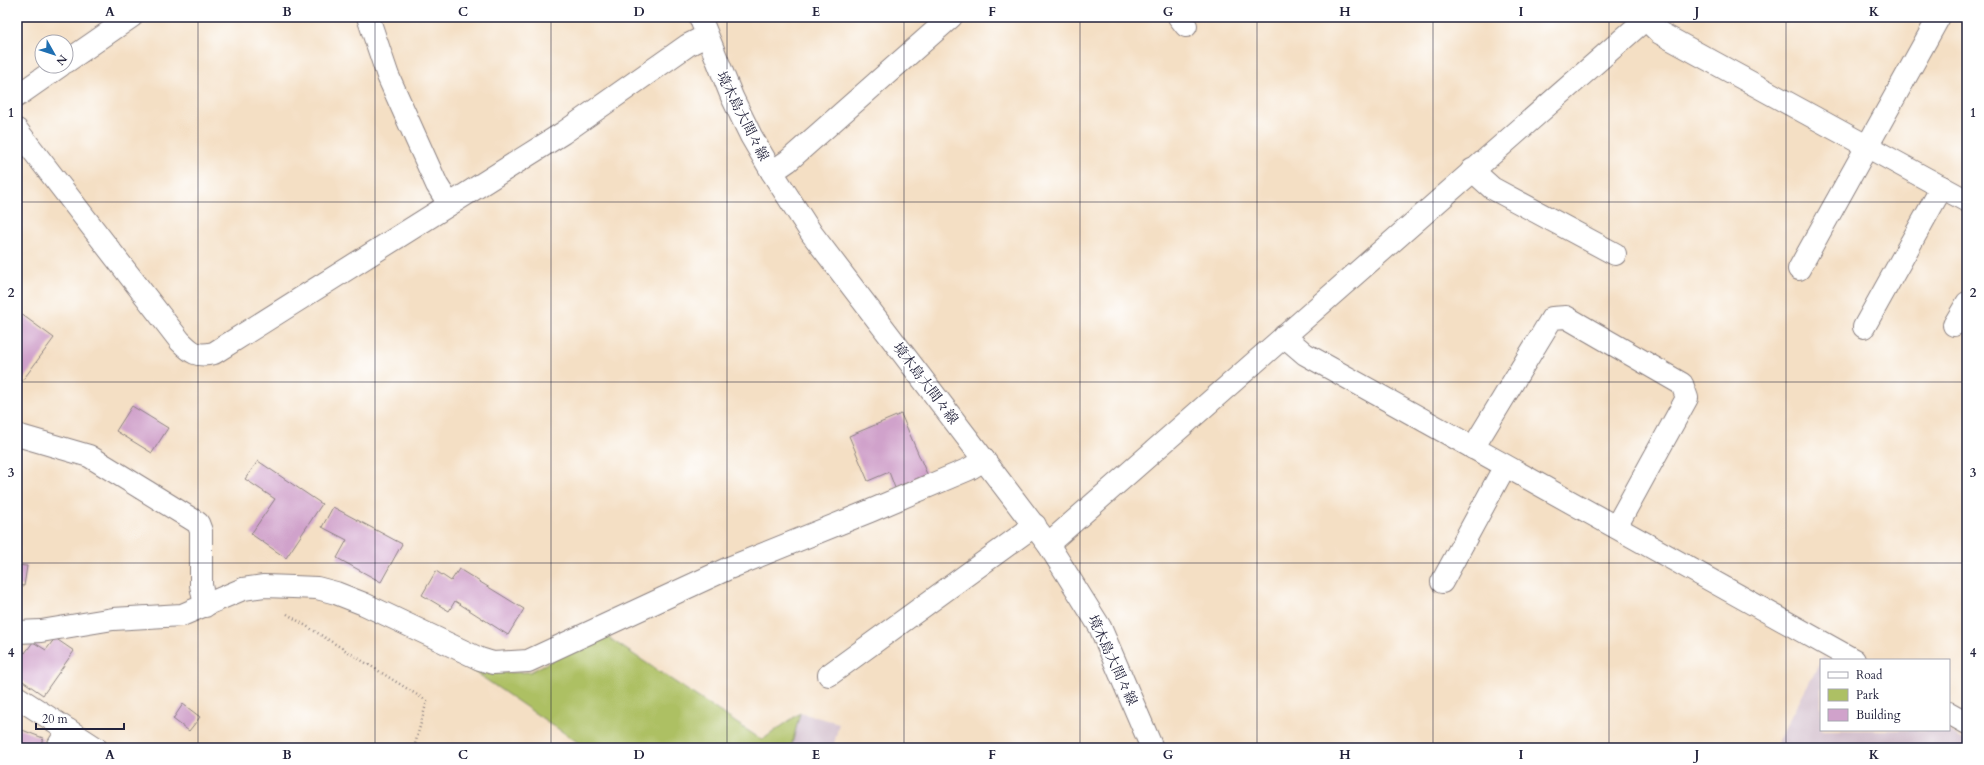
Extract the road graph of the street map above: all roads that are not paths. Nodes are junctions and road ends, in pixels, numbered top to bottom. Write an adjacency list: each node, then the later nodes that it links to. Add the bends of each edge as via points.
1 (131, 17): 7 (street)
2 (368, 17): 16 (street, via 388,76 437,185)
3 (951, 17): 13 (street, via 788,161)
4 (1939, 17): 11 (street)
5 (1645, 18): 11 (street, via 1660,33); 12 (street)
6 (703, 26): 13 (street, 境木島大間々線, via 741,117); 16 (street, via 688,45 563,133)
7 (74, 56)
8 (49, 74): 9 (street)
9 (17, 96)
10 (17, 130): 16 (street, via 180,342 197,355 214,353)
11 (1867, 145): 14 (street); 18 (street)
12 (1472, 170): 17 (street, via 1492,188); 22 (street)
13 (772, 172): 25 (street, 境木島大間々線, via 812,234)
14 (1942, 187): 15 (street); 21 (street)
15 (1967, 201)
16 (449, 204)
17 (1615, 254)
18 (1799, 269)
19 (1967, 303): 20 (street)
20 (1954, 325)
21 (1864, 327)
22 (1284, 336): 24 (street, via 1305,354); 29 (street)
23 (17, 435): 31 (street, via 89,456 198,523 201,531 201,585)
24 (1473, 448): 26 (street); 28 (street, via 1552,318 1566,317 1682,384 1687,398)
25 (984, 460): 27 (street, 境木島大間々線); 31 (street, via 969,469 877,508 729,568 528,661 493,663 480,659 364,604 317,588 264,586 243,589)
26 (1505, 466): 28 (street); 30 (street)
27 (1035, 525): 29 (street, 境木島大間々線); 34 (street)
28 (1616, 527): 33 (street)
29 (1048, 544): 40 (street, 境木島大間々線, via 1100,627)
30 (1442, 582)
31 (205, 606): 32 (street, via 182,615 113,619 41,631)
32 (17, 632)
33 (1852, 659)
34 (829, 675)
35 (17, 697): 38 (street)
36 (1950, 714): 37 (street)
37 (1967, 723)
38 (63, 739): 39 (street)
39 (96, 748)
40 (1152, 748)

